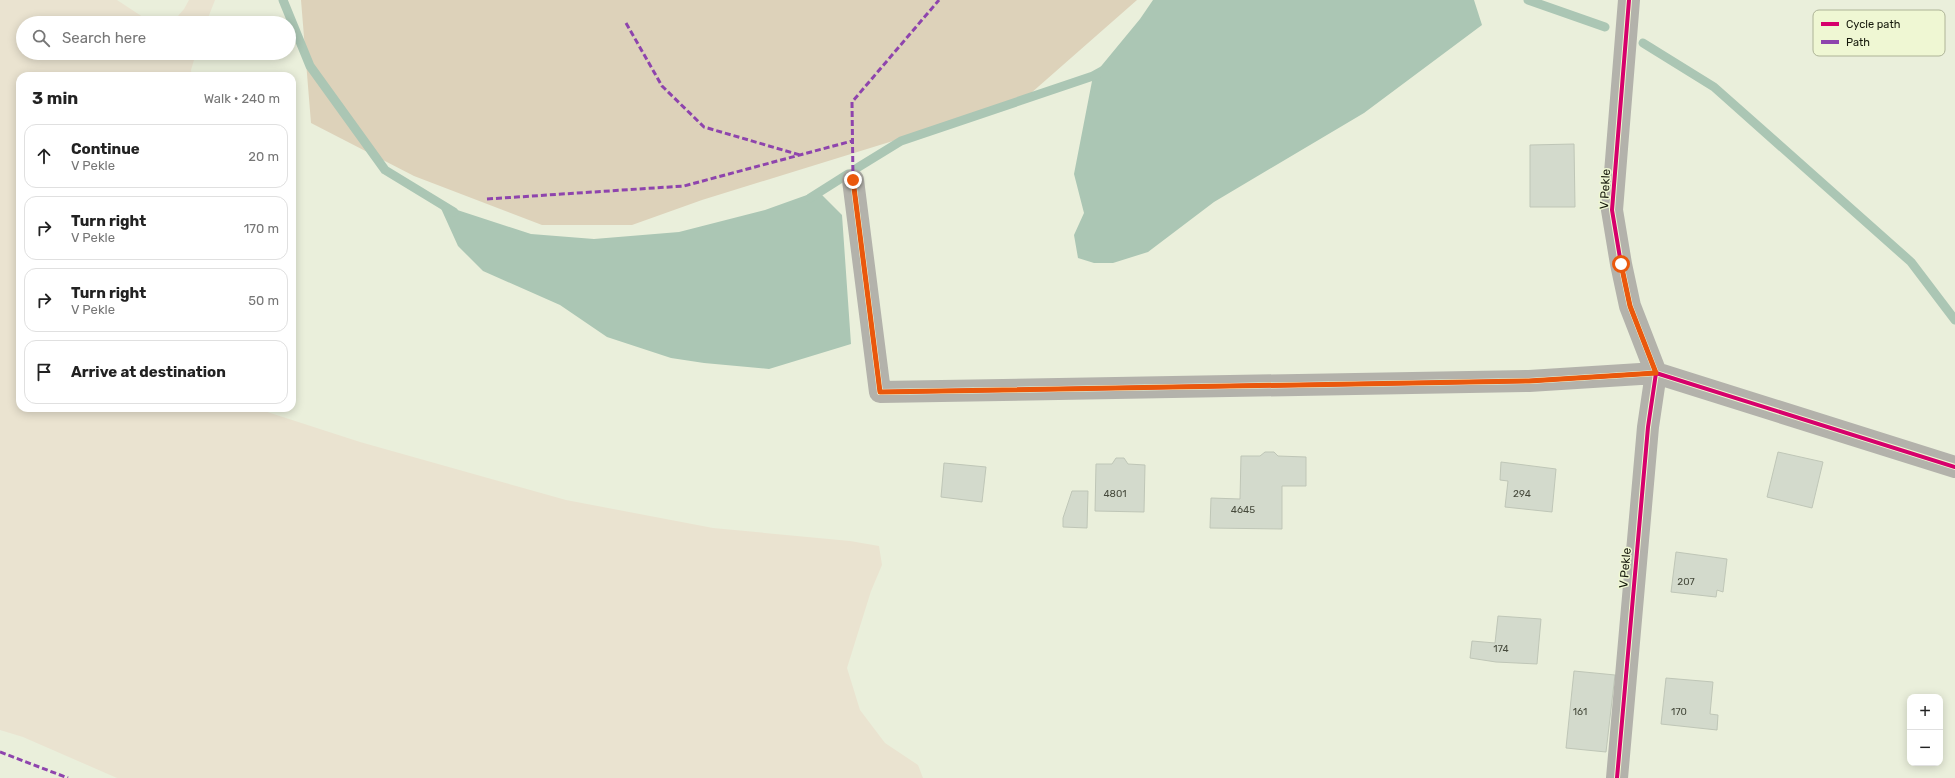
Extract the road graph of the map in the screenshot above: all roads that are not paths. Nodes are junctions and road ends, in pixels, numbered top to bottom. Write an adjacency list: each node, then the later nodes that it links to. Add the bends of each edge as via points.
1 (1629, 0): 3 (street, V Pekle, via 1612,210 1630,306)
2 (853, 180): 3 (street, via 880,392 1529,381)
3 (1656, 373): 4 (street); 5 (street, V Pekle, via 1648,427)
4 (1955, 467)
5 (1617, 772)

